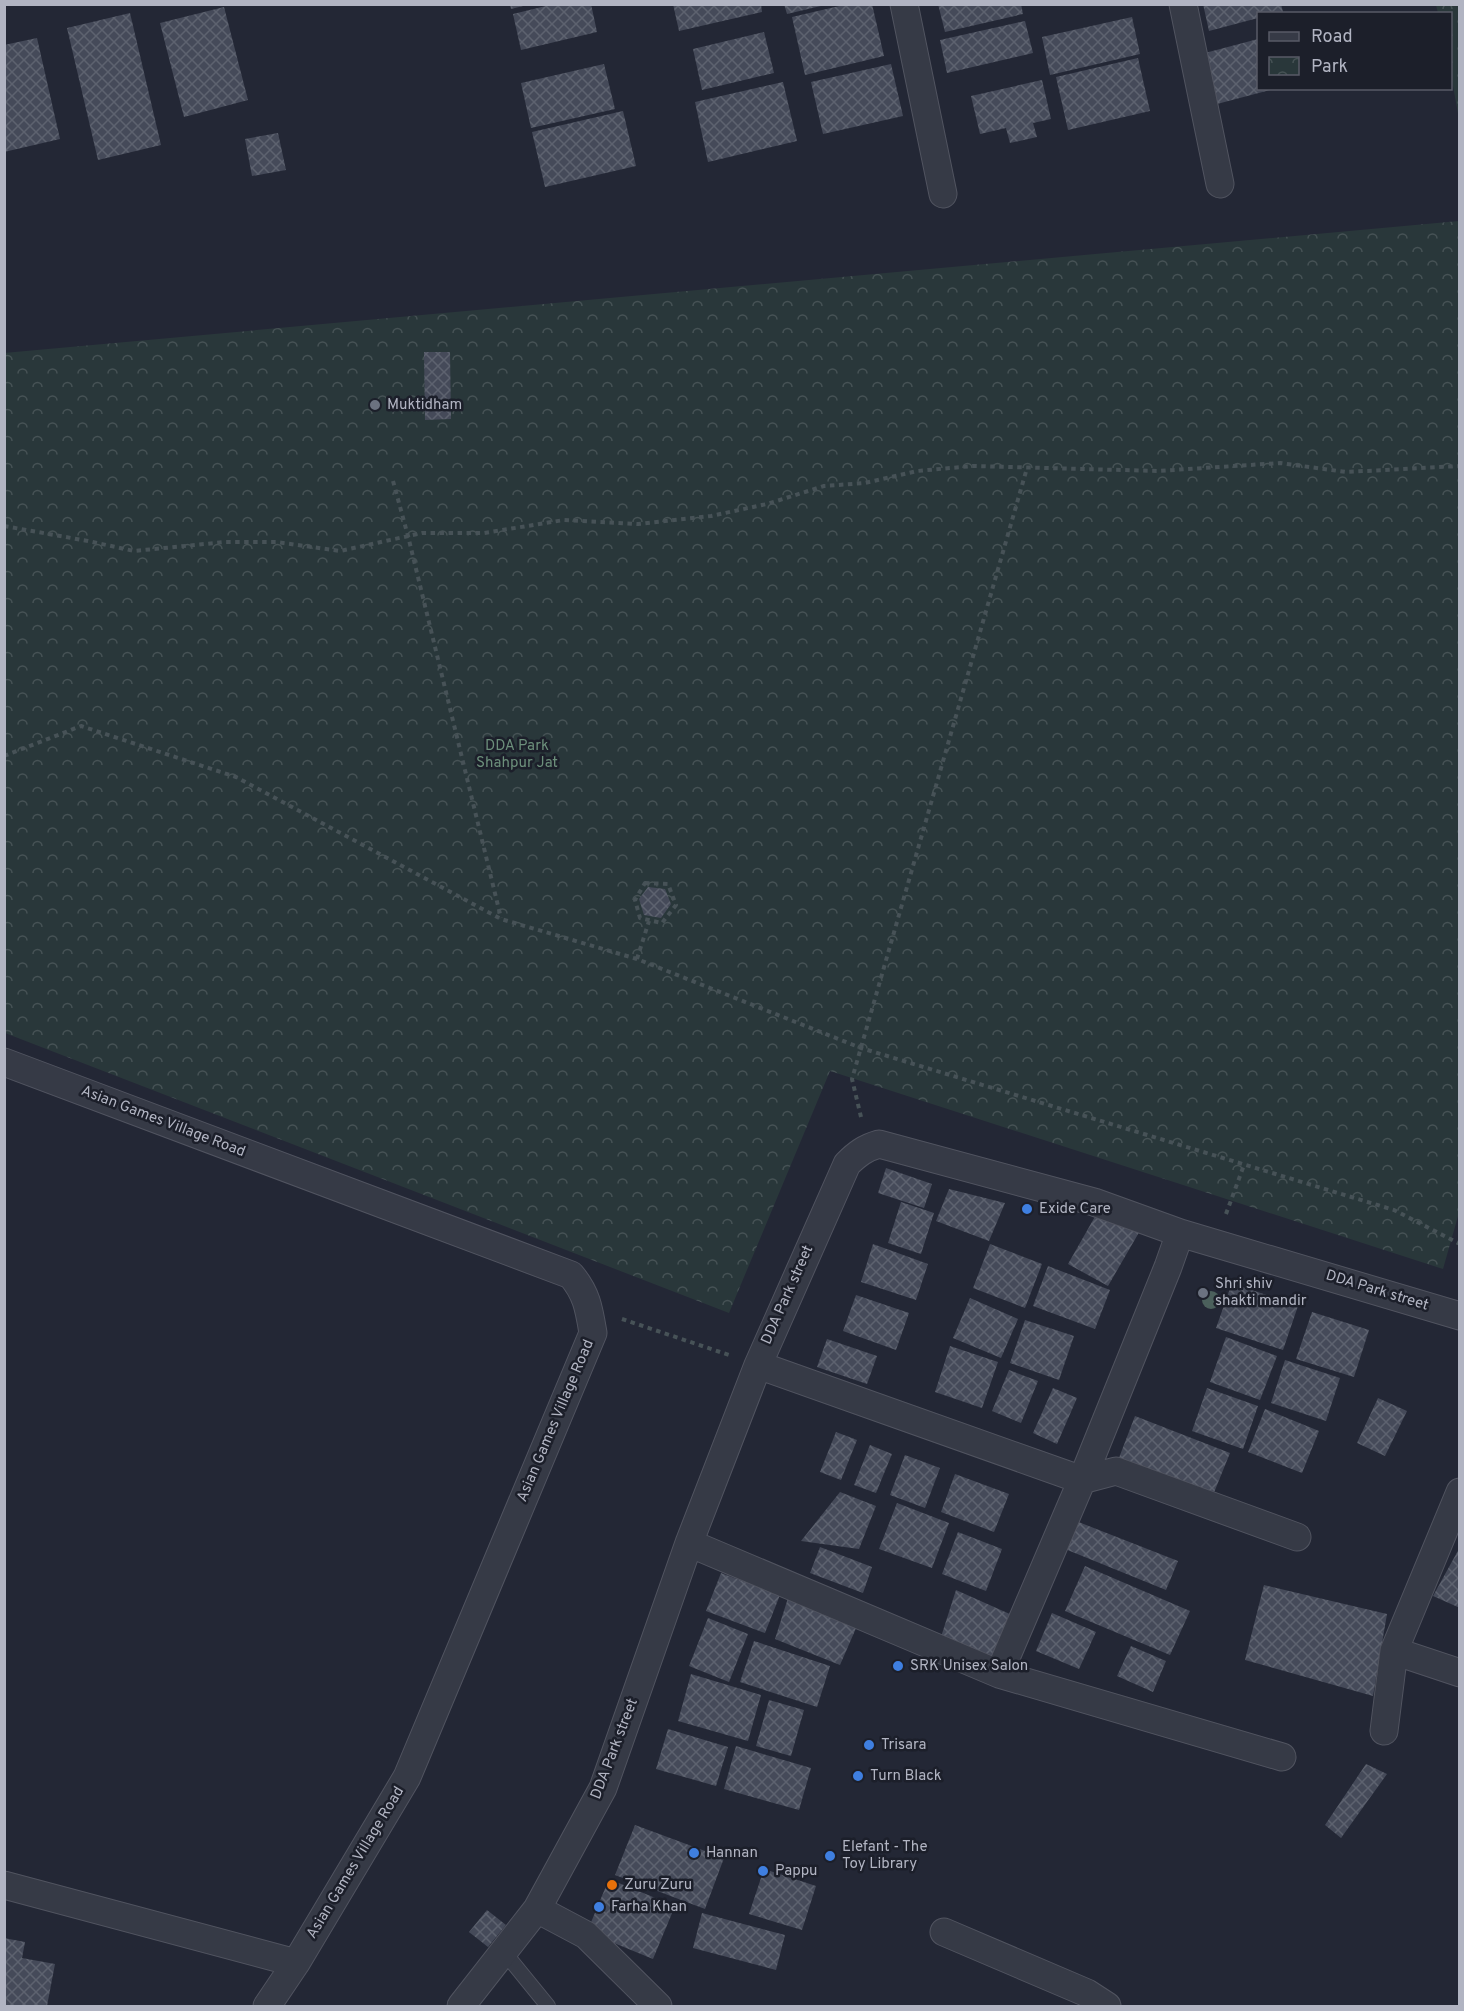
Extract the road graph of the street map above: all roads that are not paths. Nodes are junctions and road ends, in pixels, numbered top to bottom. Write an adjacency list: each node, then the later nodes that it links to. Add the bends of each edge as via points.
1 (904, 4): 4 (street)
2 (1184, 4): 3 (street)
3 (1220, 184)
4 (943, 194)
5 (4, 1062): 22 (street, Asian Games Village Road, via 571,1275 589,1308 593,1333 407,1777)
6 (1180, 1233): 7 (street, DDA Park street); 8 (street, DDA Park street, via 1094,1202 879,1144 867,1147 847,1164); 9 (street)
7 (1460, 1316)
8 (758, 1365): 9 (street); 12 (street, DDA Park street)
9 (1082, 1480): 11 (street, via 1116,1472); 15 (street)
10 (1460, 1492): 13 (street)
11 (1297, 1537)
12 (689, 1543): 15 (street); 19 (street, DDA Park street, via 603,1788)
13 (1394, 1651): 14 (street); 16 (street)
14 (1460, 1673)
15 (999, 1674): 17 (street)
16 (1384, 1731)
17 (1282, 1757)
18 (4, 1885): 22 (street)
19 (537, 1909): 21 (street, DDA Park street); 26 (street, via 586,1935)
20 (944, 1932): 27 (street, via 1088,1993)
21 (504, 1952): 24 (street, DDA Park street); 25 (lane)
22 (297, 1963): 23 (street, Asian Games Village Road)
23 (267, 2007)
24 (461, 2007)
25 (548, 2007)
26 (658, 2007)
27 (1107, 2007)

